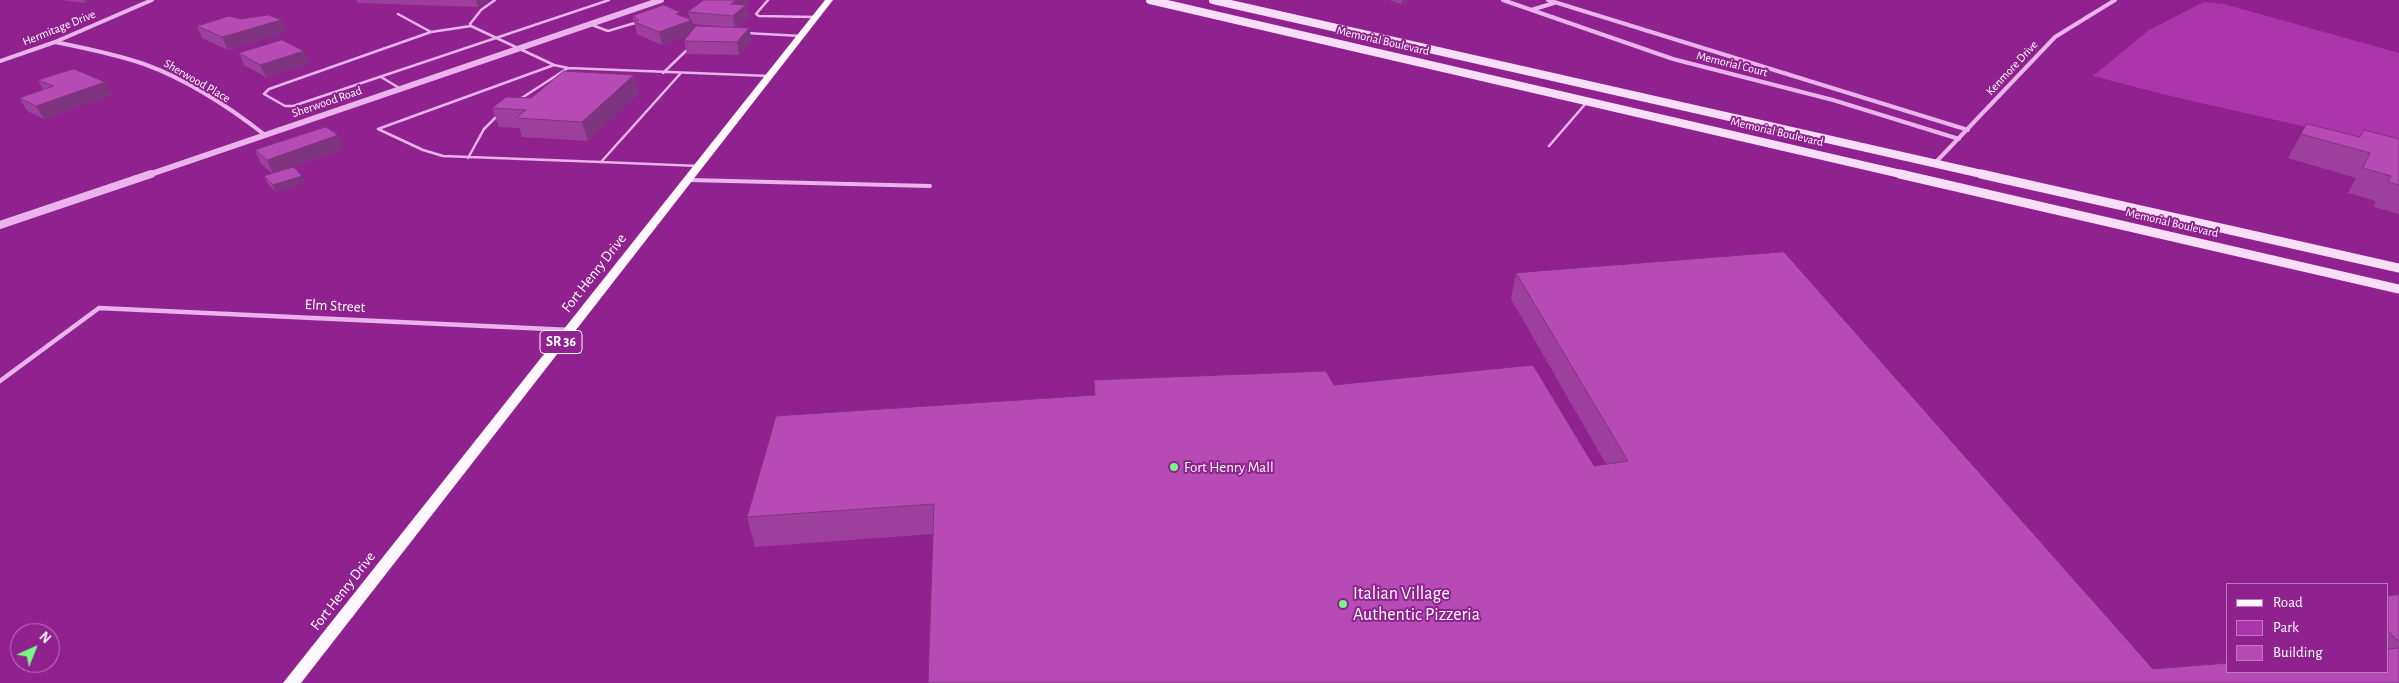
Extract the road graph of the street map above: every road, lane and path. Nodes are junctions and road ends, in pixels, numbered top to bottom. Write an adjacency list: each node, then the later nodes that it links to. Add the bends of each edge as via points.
1 (152, 0): 23 (street, Hermitage Drive)
2 (495, 0): 18 (lane, via 482,10)
3 (609, 0): 22 (lane)
4 (661, 0): 17 (street, Sherwood Road)
5 (768, 0): 15 (lane, via 756,14 758,16)
6 (829, 0): 15 (main road, Fort Henry Drive / SR 36)
7 (1150, 0): 35 (main road, Memorial Boulevard)
8 (1213, 0): 33 (main road, Memorial Boulevard)
9 (1504, 0): 13 (street, Memorial Court)
10 (1548, 0): 12 (street, Memorial Court)
11 (2116, 0): 38 (street, Kenmore Drive, via 2055,37)
12 (1554, 2): 13 (street); 38 (street, Memorial Court)
13 (1530, 11): 40 (street, Memorial Court, via 1673,59 1833,100)
14 (398, 14): 19 (lane)
15 (815, 17): 21 (main road, Fort Henry Drive / SR 36)
16 (638, 22): 17 (lane, via 608,31)
17 (590, 24): 25 (street, Sherwood Road)
18 (471, 26): 19 (lane); 22 (lane)
19 (430, 32): 32 (lane, via 269,89 264,94 285,106 293,106)
20 (742, 32): 21 (lane)
21 (801, 36): 31 (main road, Fort Henry Drive / SR 36)
22 (494, 37): 25 (lane); 32 (lane)
23 (55, 42): 26 (street, Hermitage Drive); 39 (street, Sherwood Place, via 123,57 155,68 196,89)
24 (694, 43): 29 (lane)
25 (518, 49): 27 (lane); 34 (street, Sherwood Road)
26 (0, 61)
27 (554, 65): 28 (lane); 42 (lane, via 378,129 422,150)
28 (568, 68): 29 (lane); 36 (lane)
29 (663, 73): 30 (lane)
30 (680, 74): 31 (lane); 43 (lane)
31 (770, 76): 45 (main road, Fort Henry Drive / SR 36)
32 (381, 77): 34 (lane)
33 (1596, 86): 35 (main road); 44 (main road, Memorial Boulevard)
34 (401, 89): 39 (street, Sherwood Road)
35 (1587, 102): 41 (lane); 46 (main road, Memorial Boulevard)
36 (512, 104)
37 (506, 109): 42 (lane, via 484,129)
38 (1968, 130): 40 (street, Kenmore Drive)
39 (265, 135): 49 (street, Sherwood Road)
40 (1959, 139): 44 (street, Kenmore Drive)
41 (1549, 146)
42 (468, 158): 43 (lane)
43 (601, 162): 45 (lane)
44 (1935, 163): 46 (main road); 50 (main road, Memorial Boulevard)
45 (700, 166): 47 (main road, Fort Henry Drive / SR 36)
46 (1921, 177): 51 (main road, Memorial Boulevard)
47 (689, 180): 48 (lane); 52 (main road, Fort Henry Drive / SR 36)
48 (930, 186)
49 (0, 226)
50 (2399, 268)
51 (2399, 289)
52 (570, 330): 53 (street, Elm Street, via 99,308); 54 (main road, Fort Henry Drive / SR 36)
53 (0, 381)
54 (292, 683)

